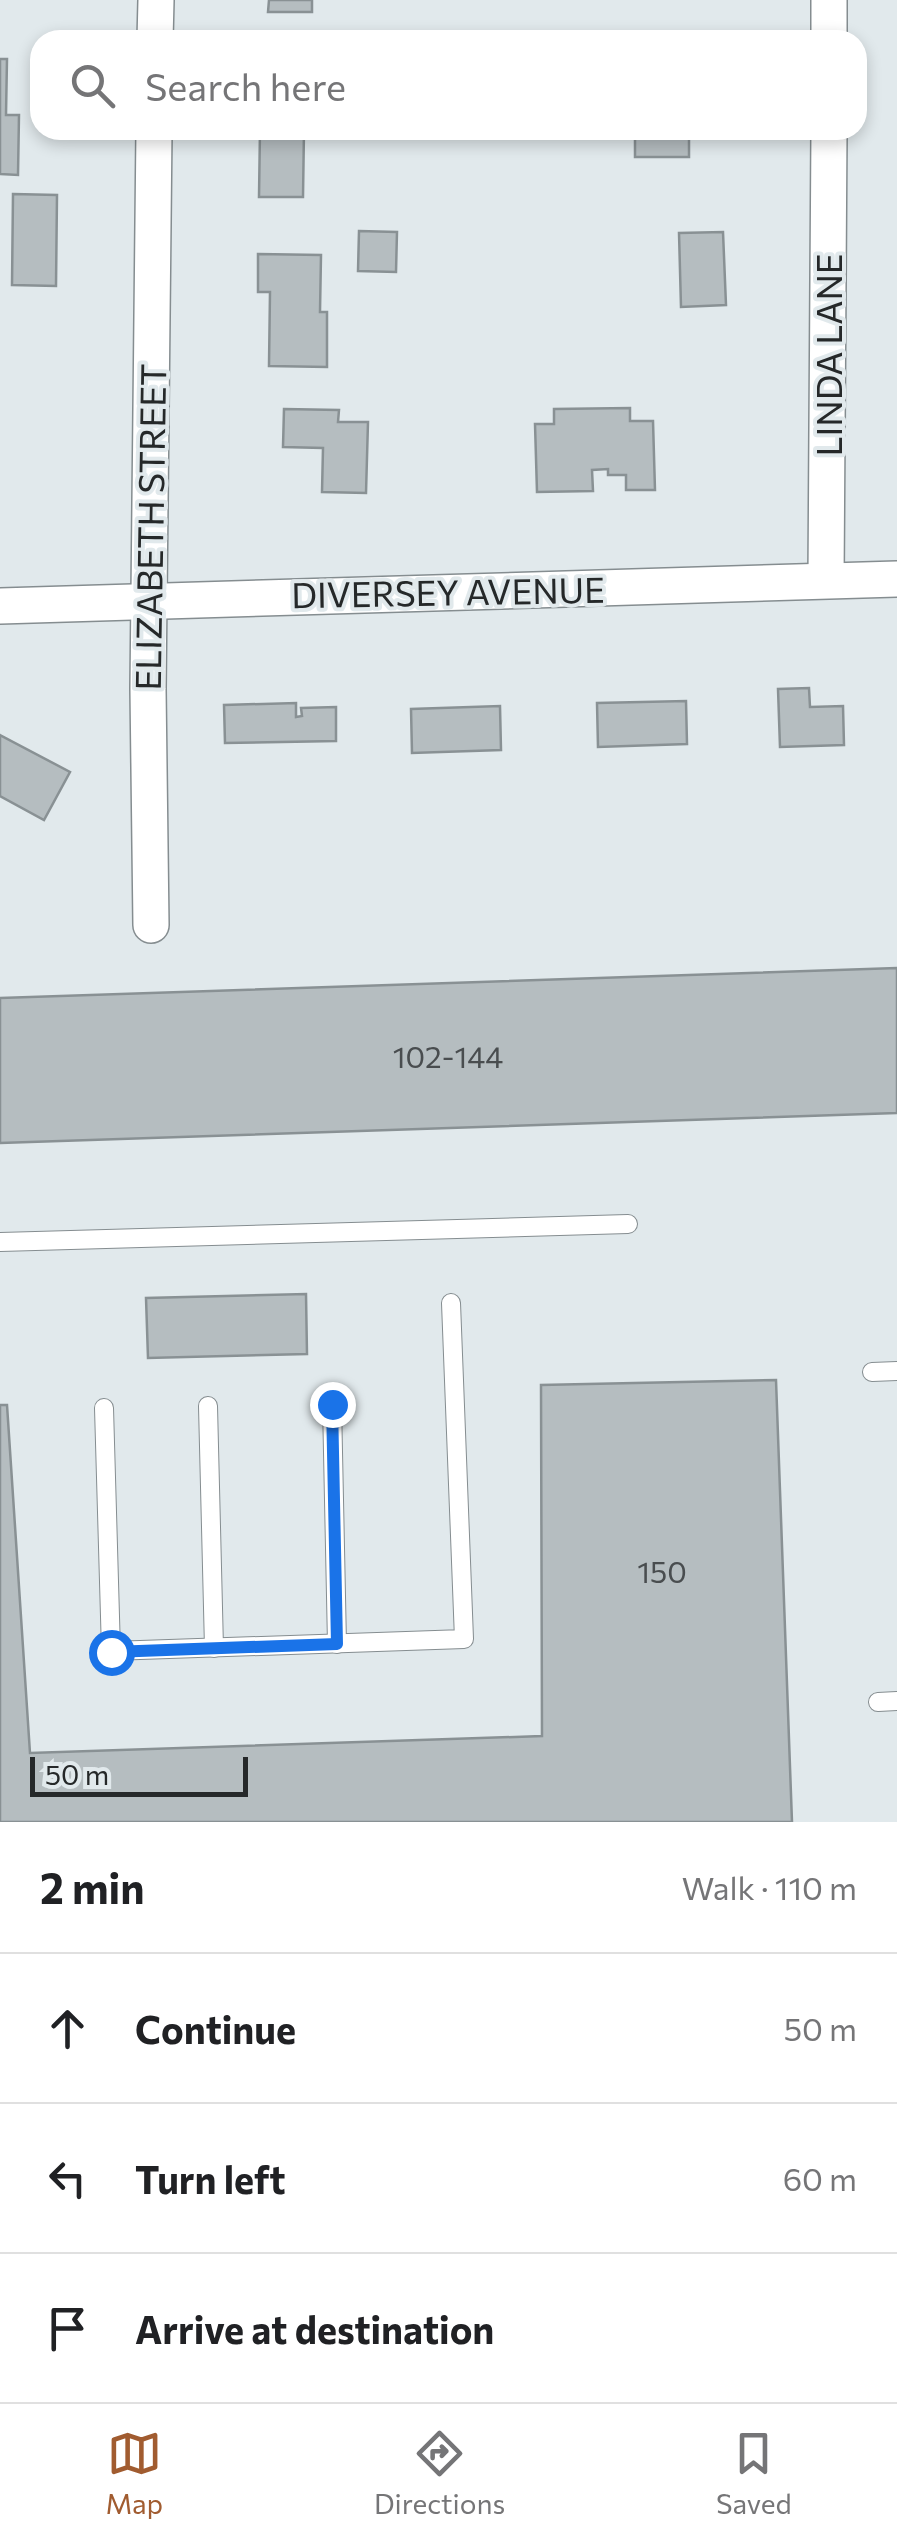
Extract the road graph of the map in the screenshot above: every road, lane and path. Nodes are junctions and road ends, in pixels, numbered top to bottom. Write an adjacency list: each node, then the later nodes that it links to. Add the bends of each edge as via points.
1 (156, 0): 3 (street)
2 (829, 0): 4 (street)
3 (155, 30)
4 (829, 30)
5 (154, 140): 9 (street, ELIZABETH STREET)
6 (828, 140): 8 (street, LINDA LANE)
7 (897, 579): 8 (street, DIVERSEY AVENUE)
8 (826, 580): 9 (street, DIVERSEY AVENUE)
9 (149, 599): 10 (street, DIVERSEY AVENUE); 11 (street, ELIZABETH STREET)
10 (0, 606)
11 (150, 925)
12 (628, 1224): 13 (lane)
13 (0, 1242)
14 (452, 1303): 20 (lane, via 464,1640)
15 (897, 1371): 16 (lane)
16 (872, 1372)
17 (332, 1404): 20 (lane)
18 (208, 1406): 21 (lane)
19 (104, 1408): 21 (lane, via 111,1652)
20 (337, 1644): 21 (lane)
21 (214, 1648)

